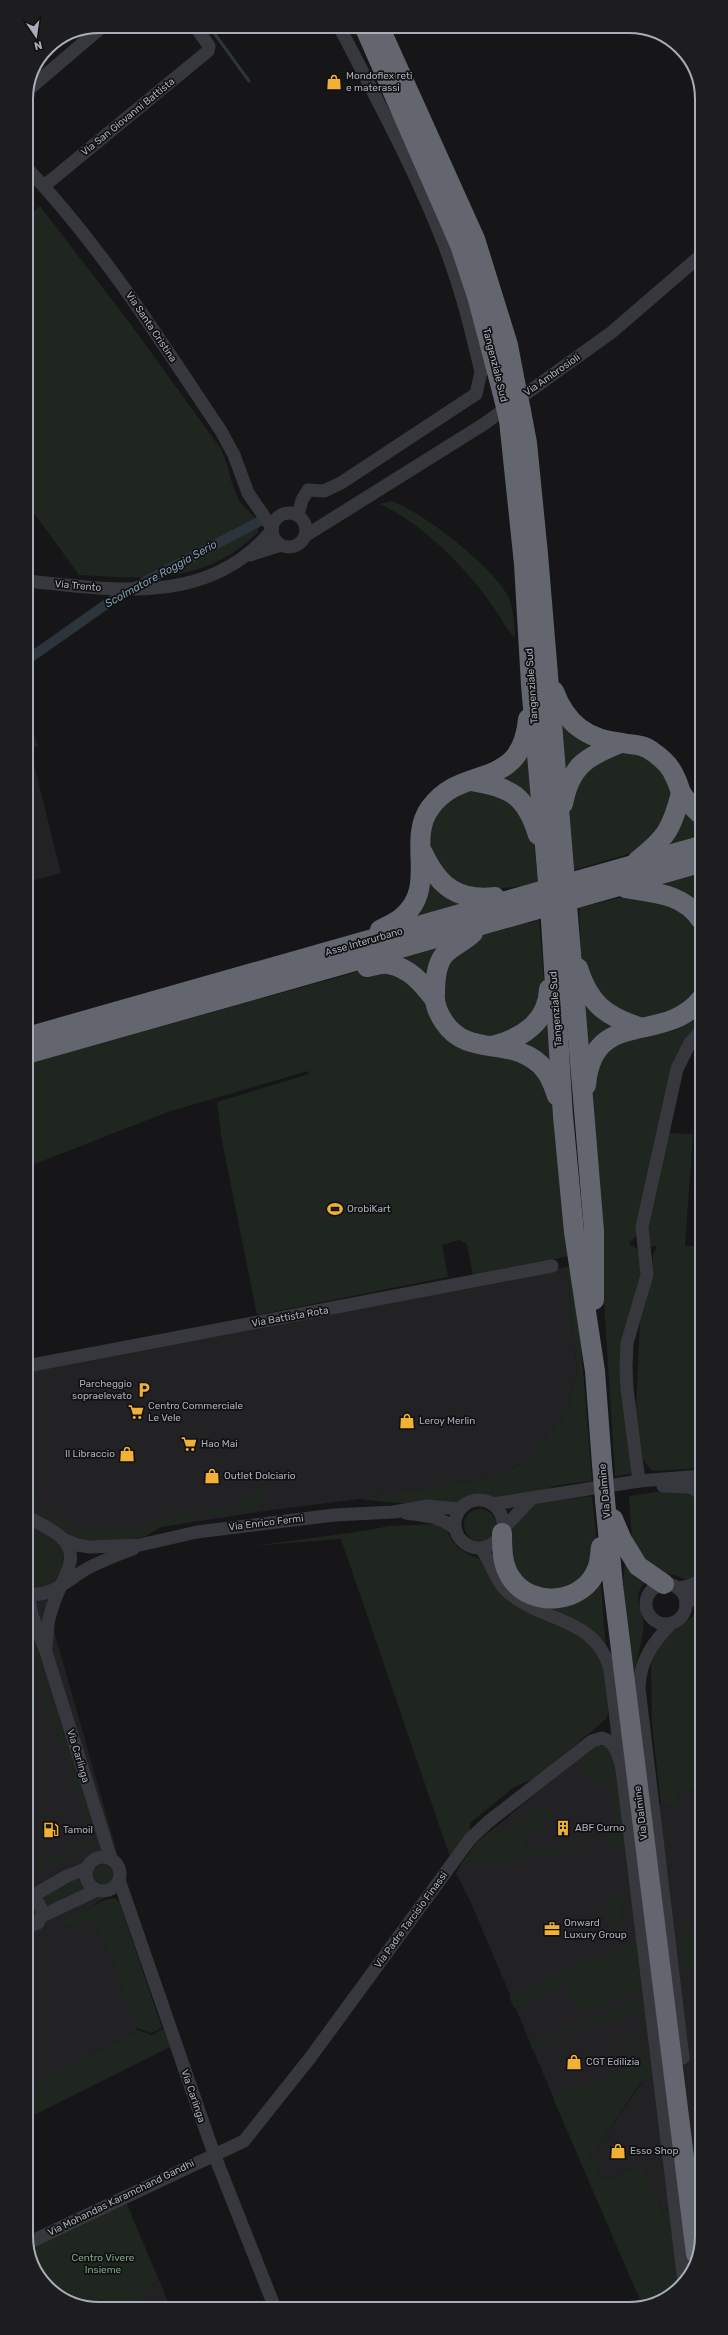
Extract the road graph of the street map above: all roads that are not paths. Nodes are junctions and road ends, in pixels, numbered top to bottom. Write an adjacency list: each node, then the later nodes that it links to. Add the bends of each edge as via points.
1 (94, 33): 7 (street)
2 (199, 33): 10 (street, Via San Giovanni Battista, via 209,46 208,51)
3 (343, 33): 15 (street, via 395,136 447,253 466,311 481,372 476,394 341,483 324,490 308,490)
4 (358, 33): 9 (highway, via 412,150)
5 (367, 33): 9 (highway, Tangenziale Sud)
6 (382, 33): 12 (highway, Tangenziale Sud, via 475,239 508,345)
7 (35, 84)
8 (33, 174): 10 (street, Via Santa Cristina)
9 (433, 181): 12 (highway, Tangenziale Sud, via 460,244)
10 (44, 186): 14 (street, Via Santa Cristina, via 126,290 213,418 234,455 244,486)
11 (695, 260): 16 (street, Via Ambrosioli, via 600,342 484,424)
12 (509, 387): 13 (highway, Tangenziale Sud, bridge)
13 (515, 415): 22 (highway, Tangenziale Sud, via 535,523); 23 (highway, Tangenziale Sud)
14 (254, 501): 15 (street, Via Santa Cristina); 17 (street, Via Santa Cristina)
15 (292, 515): 16 (street); 17 (street); 18 (street, via 306,527)
16 (332, 518): 18 (street, Via Ambrosioli)
17 (272, 529): 19 (street, via 274,539); 20 (street, Via Trento, via 260,545)
18 (305, 536): 19 (street, via 295,546)
19 (281, 545): 20 (street, Via Trento)
20 (242, 557): 21 (street, Via Trento, via 183,586 100,588)
21 (33, 582)
22 (548, 674): 24 (highway, via 561,710 574,725 590,735); 28 (highway, Tangenziale Sud)
23 (531, 685): 25 (highway, via 527,735 519,753 505,768); 33 (highway, Tangenziale Sud)
24 (621, 743): 26 (highway, via 637,744 652,750 675,776); 28 (highway, via 597,752 573,773)
25 (472, 781): 29 (highway, via 451,787 429,809 421,831); 33 (highway, via 492,784 520,798 537,832)
26 (681, 793): 27 (highway); 32 (highway, via 674,822 660,842)
27 (695, 808)
28 (560, 820): 37 (highway, Tangenziale Sud, bridge)
29 (421, 848): 35 (highway, via 441,882 462,895 482,898); 39 (highway, via 422,876 418,898 402,918)
30 (695, 848): 32 (highway, Asse Interurbano)
31 (695, 864): 34 (highway, Asse Interurbano)
32 (630, 867): 35 (highway, Asse Interurbano)
33 (547, 870): 37 (highway, Tangenziale Sud, bridge)
34 (620, 887): 36 (highway, via 667,894 685,904); 38 (highway, Asse Interurbano)
35 (536, 892): 39 (highway, Asse Interurbano)
36 (695, 915)
37 (559, 919): 43 (highway, via 592,1000 616,1019); 46 (highway, via 549,993 543,1014 527,1032); 48 (highway, Tangenziale Sud); 49 (highway, Tangenziale Sud)
38 (480, 926): 40 (highway, Asse Interurbano); 41 (highway, via 443,956 436,975)
39 (362, 942): 44 (highway, Asse Interurbano)
40 (356, 962): 41 (highway, via 368,967 387,963 398,967 418,980); 47 (highway, Asse Interurbano)
41 (434, 1000): 46 (highway, via 442,1018 454,1034 470,1043)
42 (695, 1006): 43 (highway, via 668,1023)
43 (639, 1027): 49 (highway, via 616,1034 609,1039 590,1066 586,1090)
44 (33, 1035)
45 (695, 1038): 54 (street, via 677,1068 642,1227 647,1275 627,1343 627,1389)
46 (489, 1047): 48 (highway, via 523,1053 540,1064 552,1080)
47 (33, 1052)
48 (563, 1116): 52 (highway, Tangenziale Sud, via 574,1232)
49 (586, 1137): 52 (highway, Tangenziale Sud, via 594,1231)
50 (552, 1266): 51 (street, Via Battista Rota)
51 (33, 1365)
52 (595, 1371): 57 (highway, Via Dalmine, bridge)
53 (695, 1476): 54 (street, Via Enrico Fermi)
54 (639, 1481): 55 (street); 56 (street, Via Enrico Fermi)
55 (695, 1490)
56 (531, 1499): 58 (street, Via Enrico Fermi); 65 (street)
57 (605, 1500): 68 (highway, via 600,1518); 72 (highway, via 622,1540 638,1566); 95 (highway, Via Dalmine, via 613,1585)
58 (493, 1504): 59 (street, Via Enrico Fermi, via 472,1501); 65 (street, via 502,1514)
59 (460, 1509): 60 (street, Via Enrico Fermi, via 427,1506); 64 (street)
60 (394, 1512): 64 (street, Via Enrico Fermi, via 434,1517 447,1522); 67 (street, Via Enrico Fermi, via 334,1515 197,1532)
61 (33, 1520): 62 (street)
62 (44, 1527): 63 (street); 66 (street)
63 (33, 1528)
64 (455, 1529): 69 (street, Via Enrico Fermi, via 462,1542)
65 (503, 1530): 68 (highway, via 504,1565 511,1579 521,1589 542,1599 559,1598 583,1587 597,1568); 69 (street, via 494,1544)
66 (63, 1539): 67 (street, Via Enrico Fermi, via 76,1545 90,1547); 71 (street, Via Carlinga, via 69,1550 71,1562 68,1574)
67 (140, 1546): 71 (street, Via Enrico Fermi, via 92,1566)
68 (601, 1547): 81 (highway, via 610,1624)
69 (481, 1549): 81 (street, via 507,1592 519,1601 580,1628 591,1636 607,1658)
70 (695, 1583): 72 (street)
71 (61, 1585): 73 (street, Via Carlinga, via 51,1592); 79 (street, Via Carlinga, via 50,1616)
72 (671, 1586): 75 (street, via 685,1598); 76 (street, via 652,1589 648,1594)
73 (33, 1594)
74 (695, 1596): 75 (street)
75 (686, 1604): 78 (street, via 682,1616)
76 (647, 1612): 78 (street, via 655,1621); 80 (street, via 651,1630)
77 (33, 1618): 79 (street, Via Carlinga)
78 (672, 1623): 80 (street, via 652,1643)
79 (46, 1652): 83 (street, Via Carlinga)
80 (644, 1660): 91 (street, via 639,1688)
81 (610, 1670): 82 (street)
82 (623, 1772): 92 (street, Via Padre Tarcisio Finassi, via 618,1752 606,1739 592,1741 475,1834 310,2058 244,2141); 96 (street)
83 (110, 1859): 84 (street, via 95,1860); 85 (street, Via Carlinga, via 118,1866)
84 (88, 1868): 86 (street, via 87,1878); 87 (street, via 67,1876)
85 (119, 1880): 86 (street, via 112,1889); 92 (street, Via Carlinga)
86 (97, 1890): 89 (street)
87 (33, 1895)
88 (33, 1900): 89 (street, via 40,1904)
89 (42, 1916): 90 (street, via 38,1923)
90 (33, 1925)
91 (683, 2058): 93 (highway)
92 (214, 2154): 94 (street, Via Mohandas Karamchand Gandhi); 97 (street, Via Carlinga)
93 (695, 2155)
94 (34, 2240)
95 (694, 2241)
96 (683, 2273)
97 (273, 2302)

